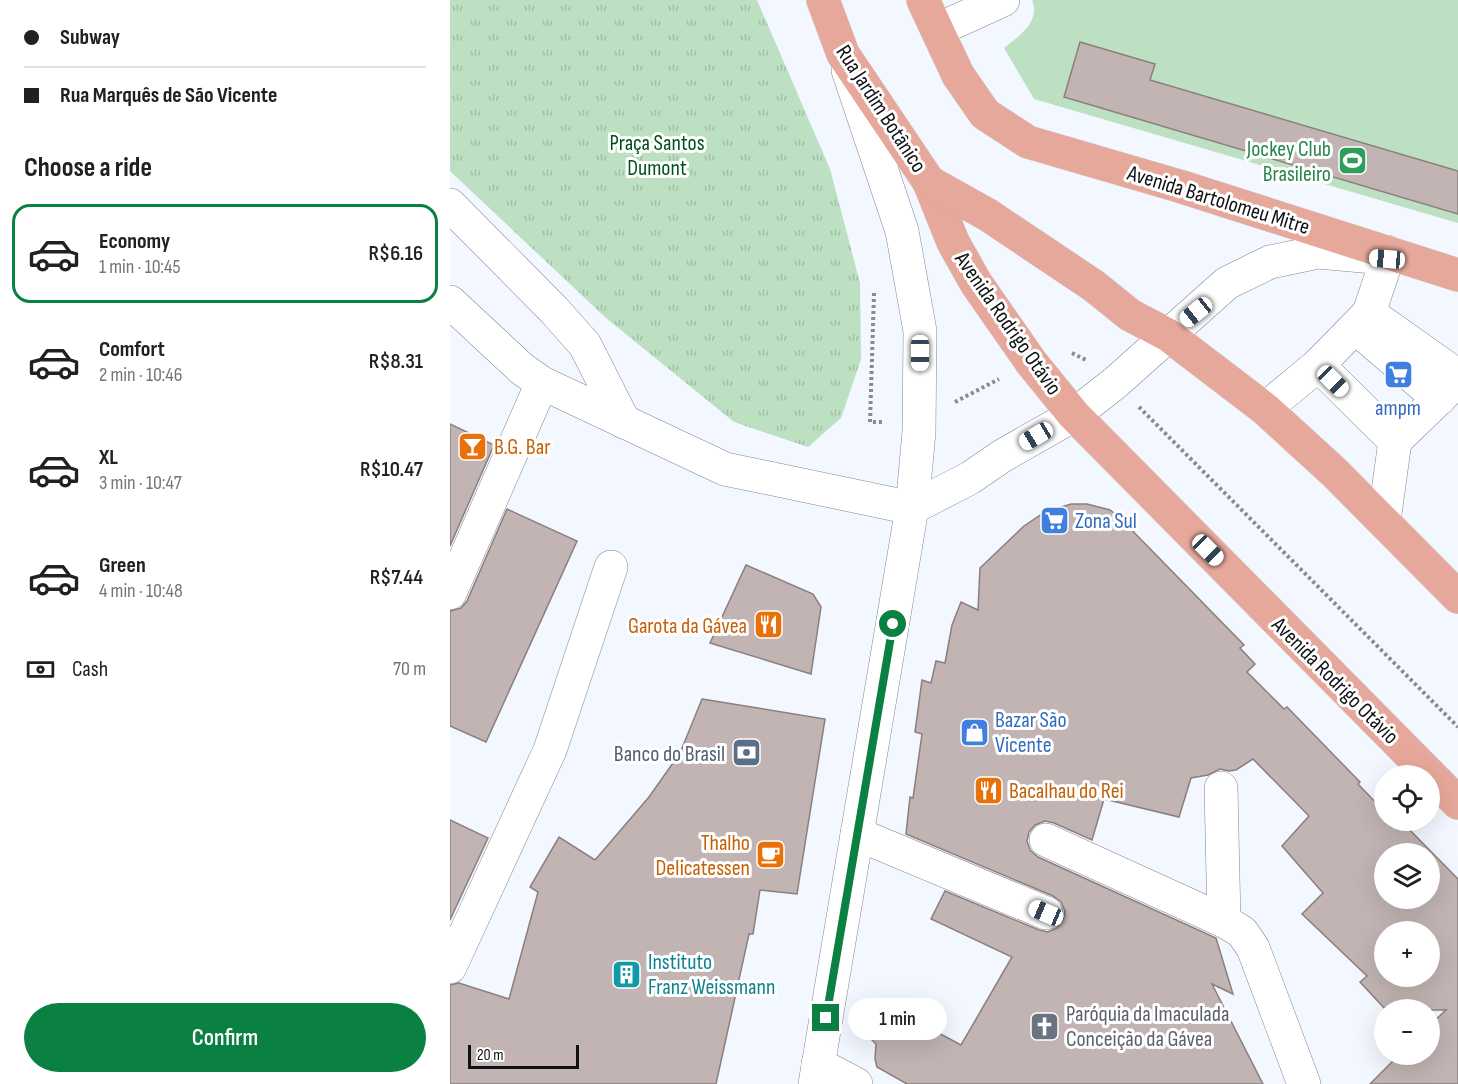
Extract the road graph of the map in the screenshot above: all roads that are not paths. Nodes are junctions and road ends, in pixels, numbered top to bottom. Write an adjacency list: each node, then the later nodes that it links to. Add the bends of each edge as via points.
1 (823, 0): 5 (main road, Rua Jardim Botânico)
2 (923, 0): 4 (main road)
3 (1003, 0): 4 (street)
4 (937, 30): 8 (main road, Avenida Bartolomeu Mitre, via 958,75 985,114 1028,142)
5 (843, 54): 6 (main road, Rua Jardim Botânico); 20 (street, via 902,231 919,321 919,432)
6 (929, 182): 12 (main road, via 988,215 1130,315); 17 (main road, Avenida Rodrigo Otávio, via 976,283 1030,362)
7 (450, 205): 18 (street, via 585,345)
8 (1397, 257): 9 (main road, Avenida Bartolomeu Mitre); 11 (street); 12 (street, via 1318,252 1270,262 1227,283)
9 (1458, 275)
10 (450, 302): 14 (street)
11 (1362, 320): 13 (street); 15 (street)
12 (1168, 335): 16 (main road); 17 (street)
13 (1324, 359): 16 (street); 19 (street)
14 (542, 383): 18 (street); 23 (street)
15 (1452, 385): 19 (street)
16 (1265, 409): 21 (main road)
17 (1074, 415): 20 (street); 26 (main road, Avenida Rodrigo Otávio)
18 (624, 422): 20 (street, via 725,469)
19 (1403, 433): 21 (street)
20 (912, 508): 27 (street)
21 (1384, 521): 24 (main road)
22 (611, 567): 31 (street, via 550,750)
23 (450, 593)
24 (1458, 597)
25 (1221, 788): 30 (street)
26 (1458, 803)
27 (857, 834): 29 (street); 32 (street)
28 (1046, 840): 30 (street)
29 (1046, 913)
30 (1224, 921): 34 (street, via 1242,932 1253,948)
31 (450, 967)
32 (816, 1074): 33 (street)
33 (856, 1084)
34 (1304, 1084)

